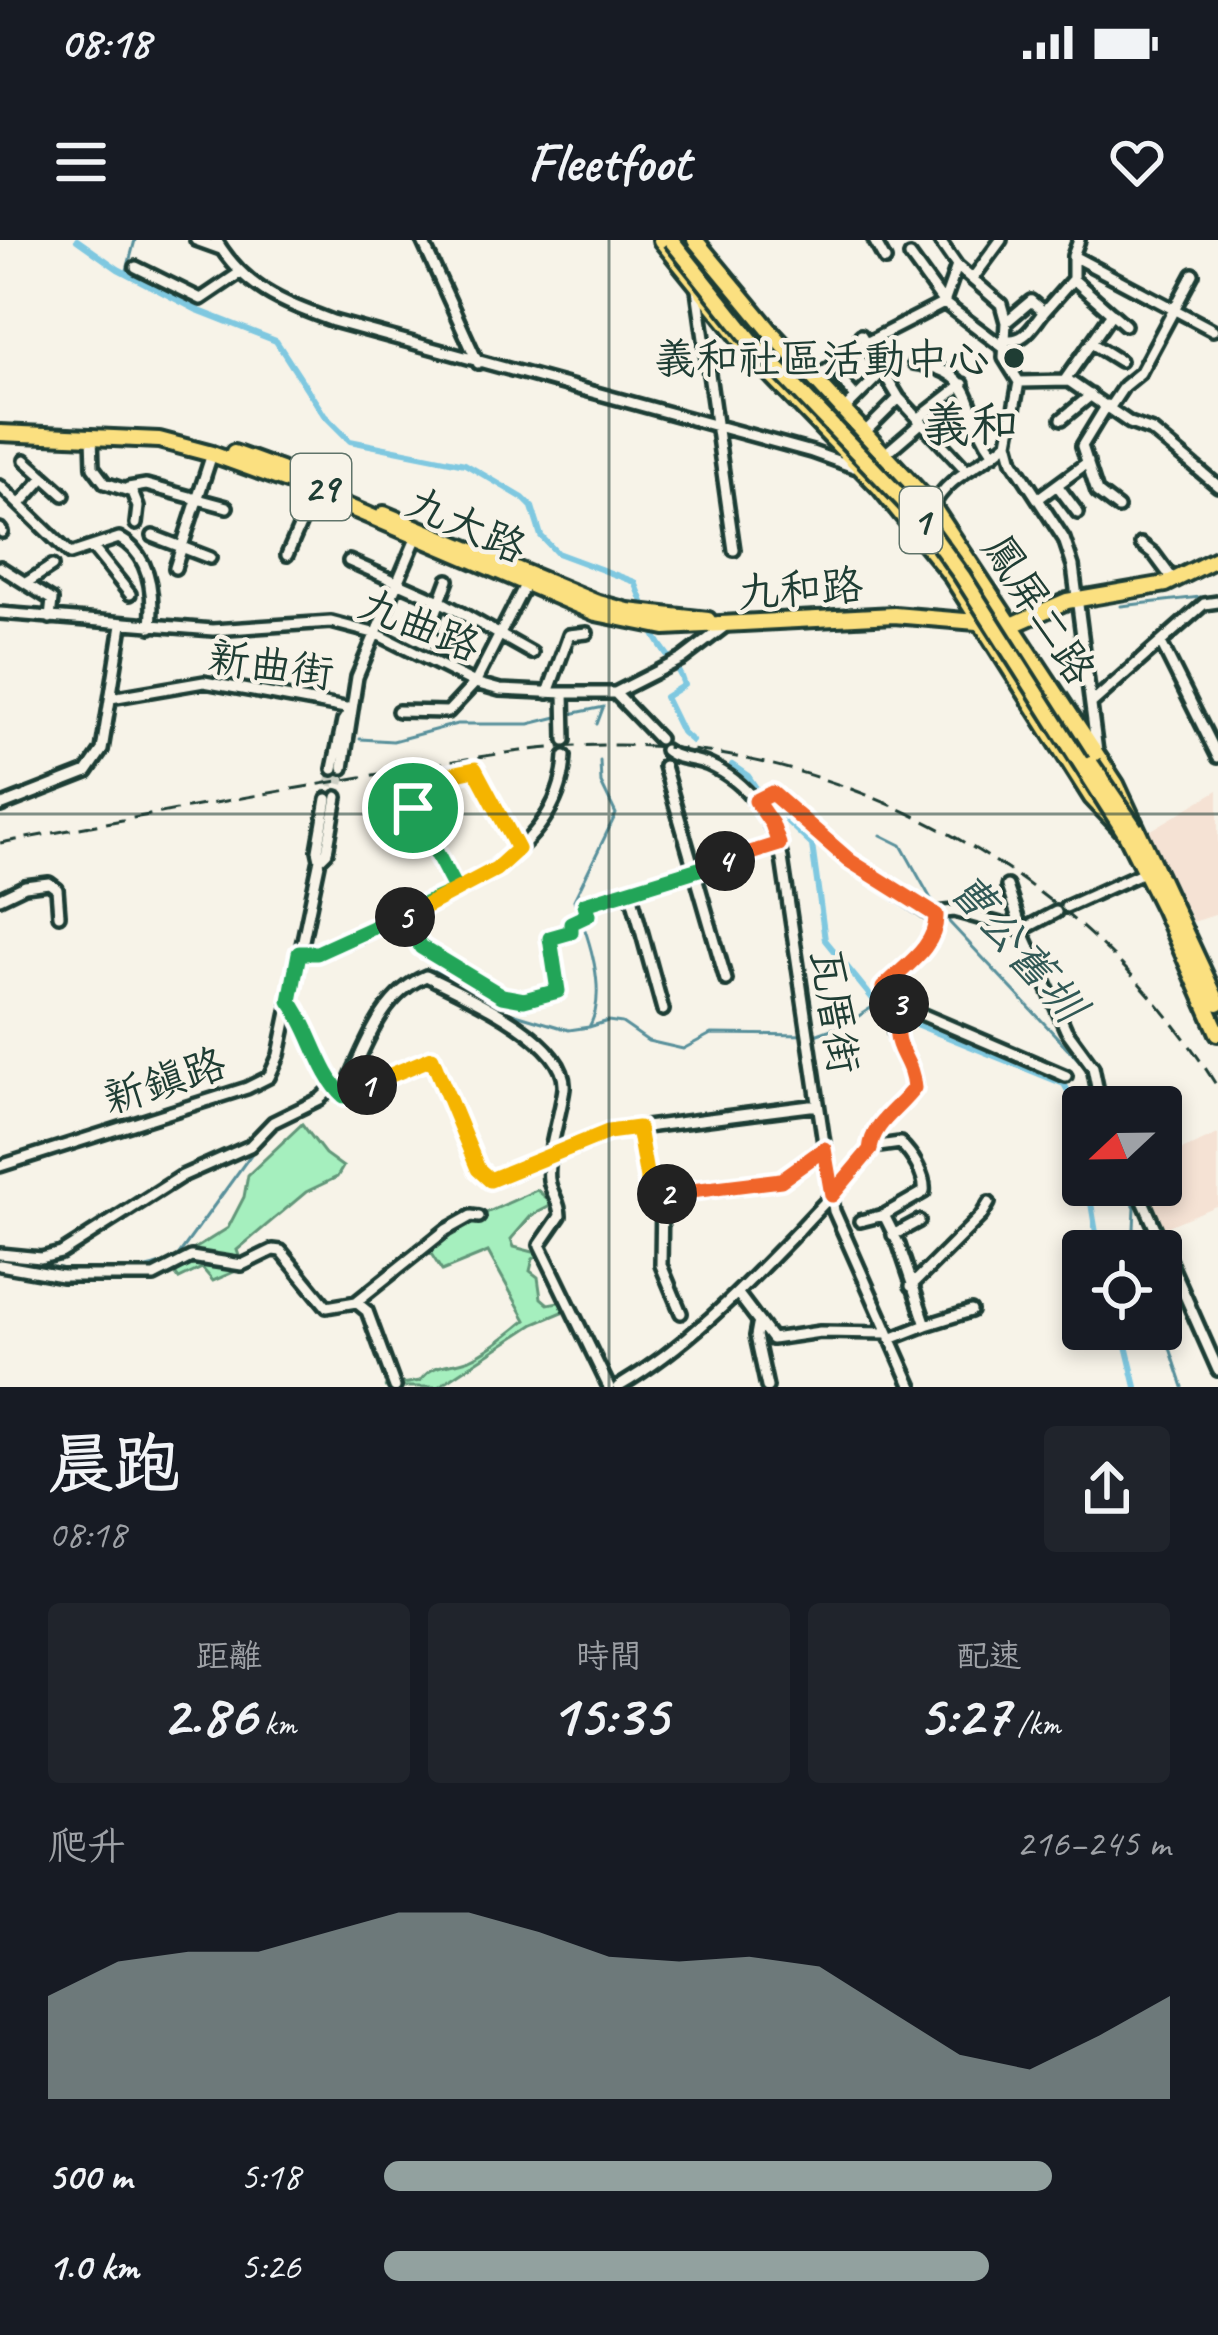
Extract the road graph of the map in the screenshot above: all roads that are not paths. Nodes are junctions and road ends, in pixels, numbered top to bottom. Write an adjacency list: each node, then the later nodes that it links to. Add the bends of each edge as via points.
1 (196, 240): 12 (street, 鳳屏二路)
2 (422, 240): 35 (street)
3 (662, 240): 23 (main road, 鳳屏二路 / 1)
4 (671, 240): 131 (main road, 1, bridge, via 773,364 920,518)
5 (681, 240): 131 (main road, 1, bridge, via 760,338 925,512)
6 (695, 240): 47 (main road, 鳳屏二路 / 1)
7 (874, 240): 16 (street)
8 (939, 240): 13 (street)
9 (958, 240): 13 (street)
10 (1001, 240): 21 (street)
11 (1079, 240): 15 (street)
12 (218, 244): 19 (street, 鳳屏二路)
13 (950, 253): 17 (street)
14 (910, 256): 24 (street)
15 (1073, 256): 22 (street); 25 (street)
16 (885, 260)
17 (957, 266): 21 (street); 24 (street)
18 (136, 267): 19 (street, via 201,299)
19 (238, 274): 35 (street, 鳳屏二路, via 333,321)
20 (1193, 274): 25 (street)
21 (973, 278): 28 (street, via 995,295)
22 (1073, 279): 26 (street); 27 (street)
23 (697, 289): 50 (street); 61 (main road, 鳳屏二路 / 1)
24 (944, 303): 31 (street); 33 (street)
25 (1177, 309): 30 (street); 46 (street, via 1140,373)
26 (1044, 312): 28 (street, via 1031,301); 33 (street, via 1024,336)
27 (1112, 313): 29 (street); 32 (street)
28 (1006, 322): 33 (street)
29 (1125, 326)
30 (1214, 330)
31 (863, 339): 37 (street); 38 (street)
32 (1091, 343): 34 (street); 40 (street)
33 (1004, 344): 41 (street, via 1006,366)
34 (1120, 361)
35 (478, 363): 50 (street, 鳳屏二路)
36 (914, 363): 42 (street, via 944,367)
37 (882, 372): 44 (street); 45 (street)
38 (820, 376)
39 (841, 380): 44 (street)
40 (1066, 380): 41 (street); 43 (street)
41 (1019, 382): 54 (street)
42 (963, 384): 49 (street); 57 (street)
43 (1091, 394): 46 (street); 48 (street)
44 (856, 397): 47 (street)
45 (899, 398): 49 (street); 52 (street)
46 (1108, 406): 59 (street, via 1082,446); 64 (street)
47 (844, 410): 52 (main road, 鳳屏二路 / 1)
48 (1062, 419)
49 (920, 421): 56 (street); 60 (street)
50 (717, 426): 61 (street, 鳳屏二路); 83 (street)
51 (0, 429): 53 (main road, 九大路 / 29); 78 (main road, 九大路 / 29, via 160,433 261,461)
52 (865, 432): 56 (main road, 鳳屏二路 / 1)
53 (92, 436): 55 (main road, 九大路 / 29); 66 (street, via 93,467 105,483)
54 (1008, 442): 57 (street); 70 (street)
55 (212, 454): 67 (main road, 九大路 / 29); 69 (street)
56 (885, 454): 73 (main road, 鳳屏二路 / 1)
57 (994, 454): 60 (street)
58 (25, 460): 62 (street)
59 (1088, 462): 63 (street); 74 (street, via 1097,492)
60 (966, 470): 73 (street)
61 (865, 472): 77 (main road, 鳳屏二路 / 1)
62 (44, 477): 68 (street); 71 (street)
63 (1057, 485): 70 (street); 75 (street)
64 (1218, 486)
65 (0, 487): 71 (street)
66 (128, 488): 69 (street); 76 (street)
67 (314, 494): 78 (main road, 九大路 / 29); 84 (street)
68 (64, 495)
69 (198, 498): 72 (street); 82 (street)
70 (1039, 498): 97 (street, via 1064,539)
71 (21, 503): 81 (street, via 70,554)
72 (227, 507)
73 (933, 507): 77 (street); 105 (main road, 鳳屏二路 / 1)
74 (1118, 508)
75 (1078, 513)
76 (136, 524)
77 (915, 528): 103 (main road, 鳳屏二路 / 1)
78 (418, 533): 93 (street); 95 (main road, 九大路 / 29); 101 (main road, 九大路 / 29)
79 (152, 536): 82 (street)
80 (1141, 544): 92 (street)
81 (93, 548): 96 (street); 106 (street, via 119,538 128,543 152,586)
82 (182, 548): 85 (street); 90 (street)
83 (734, 550)
84 (287, 555)
85 (210, 558)
86 (1218, 558): 92 (main road, 29)
87 (349, 561): 93 (street)
88 (52, 566): 94 (street)
89 (0, 567): 94 (street)
90 (175, 568)
91 (448, 580): 98 (street)
92 (1174, 580): 97 (main road, 29)
93 (400, 582): 98 (street); 110 (street)
94 (26, 584): 102 (street, via 52,599)
95 (525, 585): 101 (main road, 九大路 / 29); 108 (street)
96 (130, 594)
97 (1078, 600): 105 (main road, 29); 119 (street)
98 (440, 602): 108 (street); 113 (street, via 428,633)
99 (1218, 602): 111 (street, via 1204,604)
100 (0, 613): 102 (street, 九曲路)
101 (628, 616): 107 (main road, 九和路 / 29)
102 (50, 618): 104 (street, 九曲路)
103 (980, 622): 105 (main road, 九和路 / 29); 107 (main road, 九和路 / 29, via 894,615); 131 (main road, 鳳屏二路 / 1, via 1092,798)
104 (122, 625): 106 (street, 九曲路); 118 (street)
105 (1012, 625): 125 (main road, 鳳屏二路 / 1)
106 (151, 627): 110 (street, 九曲路, via 332,622)
107 (724, 627): 116 (street, 九曲路)
108 (501, 633): 112 (street); 114 (street)
109 (587, 633): 115 (street, via 569,635)
110 (377, 634): 114 (street, 九曲路); 120 (street)
111 (1161, 643): 119 (street); 124 (street)
112 (532, 653)
113 (452, 656)
114 (475, 683): 115 (street, 九曲路); 121 (street, via 448,712)
115 (548, 693): 117 (street, 九曲路)
116 (615, 693): 117 (street, 九曲路); 129 (street, 瓦厝街, via 670,756 712,766)
117 (564, 694): 122 (street)
118 (111, 698): 120 (street, 新曲街, via 204,682); 130 (street, via 92,769)
119 (1092, 704): 125 (street)
120 (351, 709): 127 (street)
121 (398, 711)
122 (565, 740)
123 (566, 756): 133 (street, via 562,789)
124 (1218, 757)
125 (1098, 758): 131 (main road, 鳳屏二路 / 1, via 1116,784)
126 (664, 766): 134 (street)
127 (338, 769)
128 (332, 798): 144 (street, 新鎮路)
129 (756, 801): 132 (street, 瓦厝街); 140 (street, via 772,793 850,861)
130 (0, 806)
131 (1130, 831): 135 (main road, 鳳屏二路 / 1); 148 (main road, 鳳屏二路 / 1)
132 (779, 844): 134 (street); 154 (street, 瓦厝街)
133 (518, 849): 137 (street); 137 (street, via 475,769 406,784)
134 (694, 870): 138 (street); 145 (street)
135 (1146, 871): 143 (street); 148 (main road, 鳳屏二路 / 1)
136 (1007, 886): 143 (street)
137 (456, 890): 142 (street)
138 (630, 890): 142 (street, via 585,904 588,915 571,932 550,938 558,991 524,1000 441,962 421,947); 149 (street)
139 (0, 898): 141 (street, via 52,884)
140 (942, 914): 143 (street); 147 (street, via 919,956 883,988)
141 (59, 916)
142 (404, 916): 144 (street)
143 (1022, 930): 152 (street)
144 (299, 953): 146 (street, 新鎮路)
145 (726, 980)
146 (290, 1001): 153 (street); 159 (street, 新鎮路, via 279,1055 262,1083)
147 (903, 1008): 151 (street); 157 (street, via 895,1040 915,1084)
148 (1215, 1008): 150 (main road, 鳳屏二路 / 1)
149 (663, 1010)
150 (1218, 1033)
151 (1066, 1076)
152 (1097, 1086)
153 (338, 1091): 158 (street, via 432,1058 485,1179); 158 (street, via 380,1018 425,976 519,1024 561,1065); 169 (street, via 273,1122 250,1146 182,1176 61,1253)
154 (818, 1105): 155 (street); 156 (street, 瓦厝街)
155 (641, 1128): 158 (street); 160 (street, via 649,1190)
156 (824, 1149): 160 (street, via 781,1180); 161 (street, 瓦厝街)
157 (870, 1150): 161 (street); 164 (street, via 900,1143 925,1185)
158 (554, 1151): 180 (street, via 550,1182 560,1216 541,1253)
159 (0, 1166)
160 (662, 1195): 175 (street, via 662,1265)
161 (832, 1195): 172 (street); 178 (street, 瓦厝街, via 842,1237)
162 (989, 1203): 171 (street)
163 (1145, 1206): 179 (street)
164 (884, 1215): 166 (street); 168 (street)
165 (479, 1217): 173 (street, via 446,1230)
166 (860, 1221)
167 (919, 1221): 168 (street)
168 (893, 1235): 171 (street)
169 (0, 1253)
170 (0, 1265): 173 (street, via 62,1276 154,1276 191,1257 242,1265 272,1250 327,1306)
171 (911, 1286): 177 (street)
172 (738, 1294): 176 (street); 180 (street)
173 (356, 1302): 181 (street, via 367,1311)
174 (971, 1311): 177 (street)
175 (681, 1313)
176 (758, 1325): 178 (street, via 778,1340 820,1332); 182 (street)
177 (926, 1325): 178 (street)
178 (889, 1336): 183 (street, 瓦厝街)
179 (1218, 1370)
180 (621, 1386)
181 (394, 1387)
182 (767, 1387)
183 (912, 1387)

